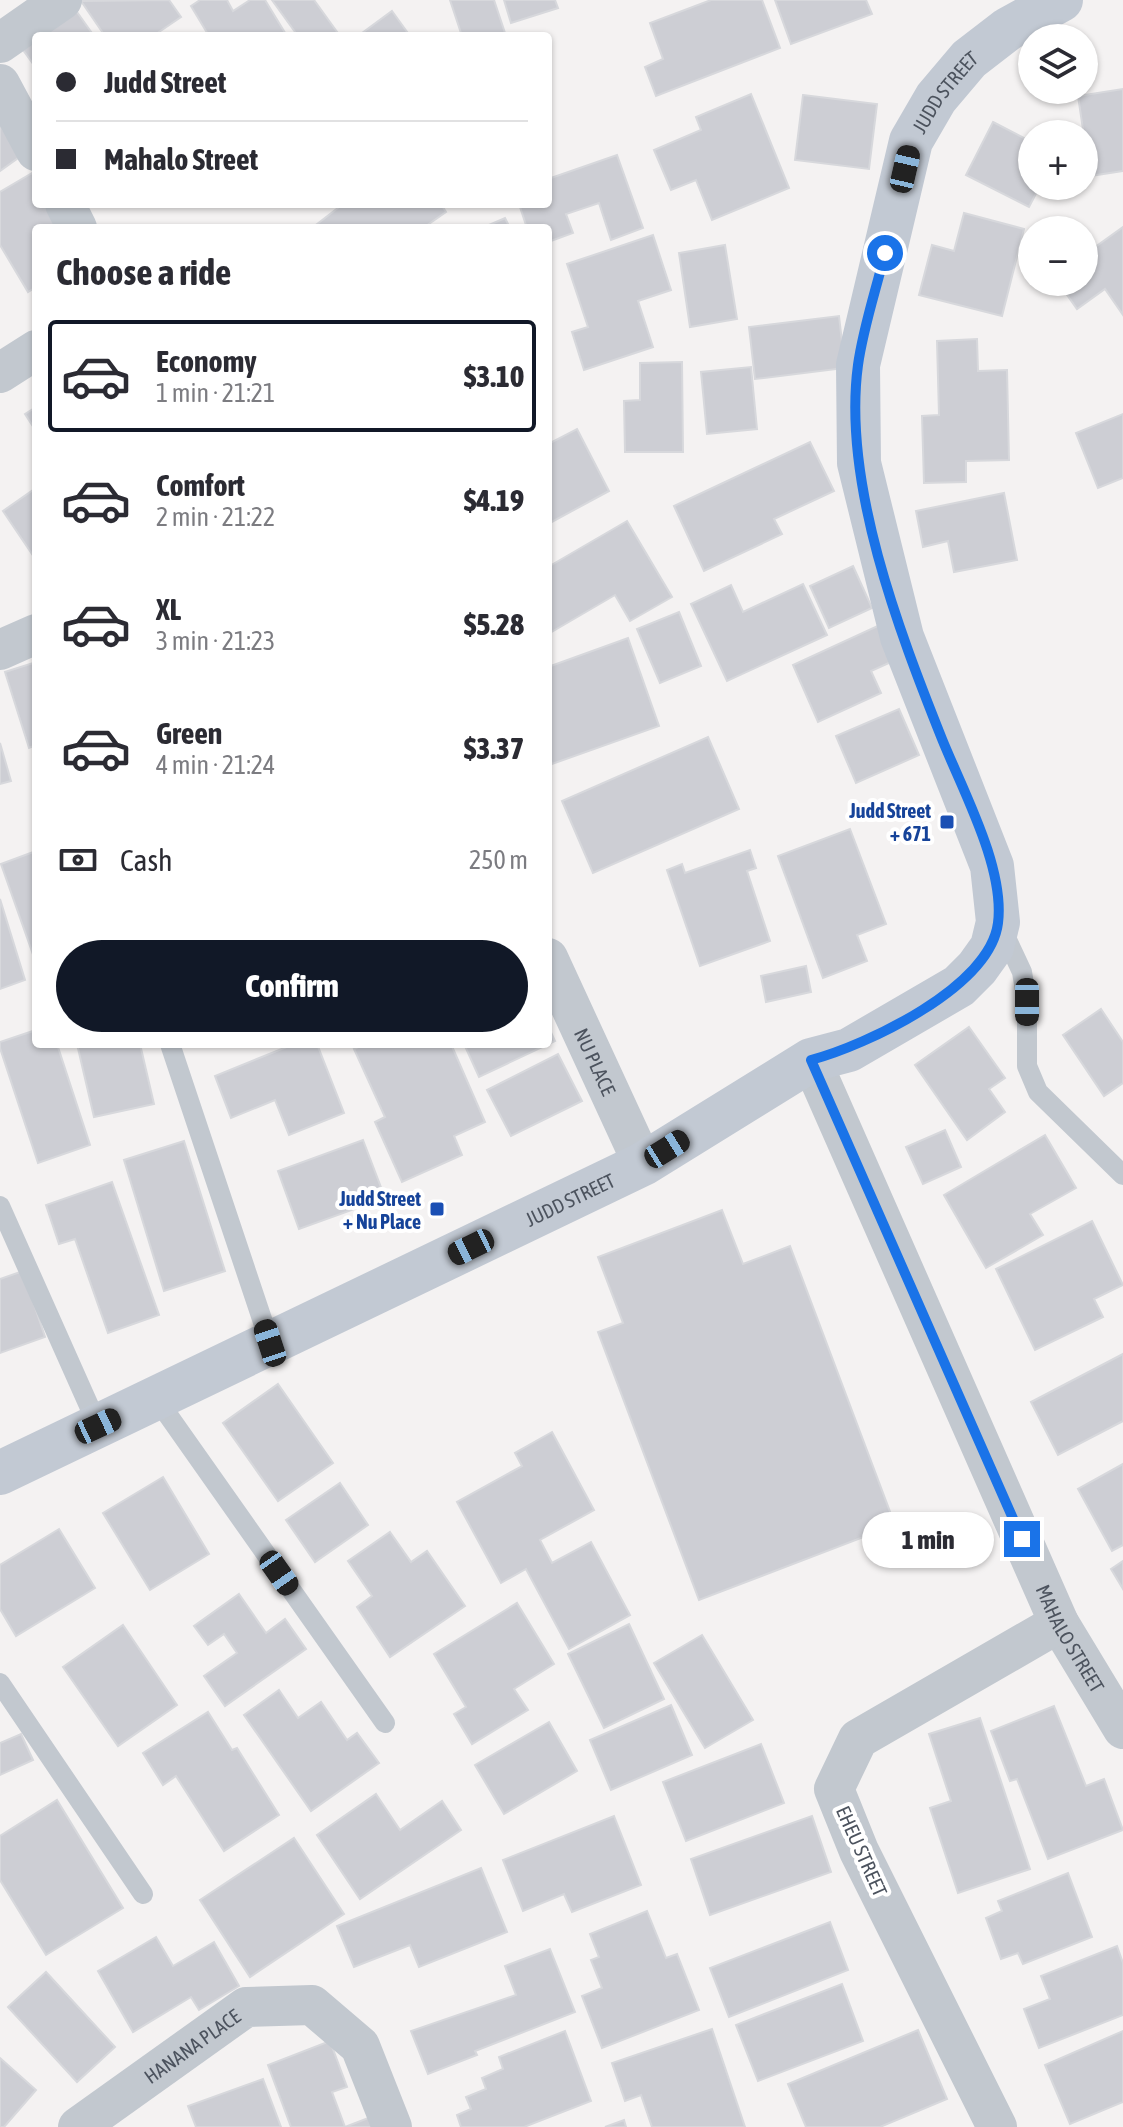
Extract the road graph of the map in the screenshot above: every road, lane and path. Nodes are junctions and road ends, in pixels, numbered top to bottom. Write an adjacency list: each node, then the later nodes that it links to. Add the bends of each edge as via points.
1 (62, 0): 3 (street)
2 (1061, 0): 10 (street, JUDD STREET, via 1008,29 969,59 936,98 911,141 858,365 859,463 867,507 902,637 992,866)
3 (0, 43)
4 (0, 84): 5 (street)
5 (32, 144)
6 (32, 353): 7 (street)
7 (0, 373)
8 (32, 636): 9 (street)
9 (0, 650)
10 (998, 922): 13 (street, JUDD STREET, via 992,947 959,986 849,1050); 15 (lane, via 1022,972 1027,1066 1038,1092)
11 (552, 967): 14 (street, NU PLACE)
12 (171, 1048): 17 (lane)
13 (811, 1060): 14 (street, JUDD STREET); 21 (street, MAHALO STREET)
14 (643, 1164): 17 (street, JUDD STREET)
15 (1123, 1175)
16 (0, 1206): 19 (lane)
17 (270, 1343): 18 (street, JUDD STREET)
18 (156, 1398): 19 (street, JUDD STREET); 23 (lane)
19 (98, 1426): 20 (street, JUDD STREET)
20 (0, 1473)
21 (1059, 1623): 24 (street, MAHALO STREET); 28 (street, EHEU STREET, via 858,1739 834,1789 859,1851)
22 (0, 1683): 25 (lane)
23 (385, 1723)
24 (1123, 1729)
25 (143, 1894)
26 (78, 2127): 27 (street, HANANA PLACE, via 246,2007 312,2005 360,2046)
27 (392, 2127)
28 (997, 2127)

